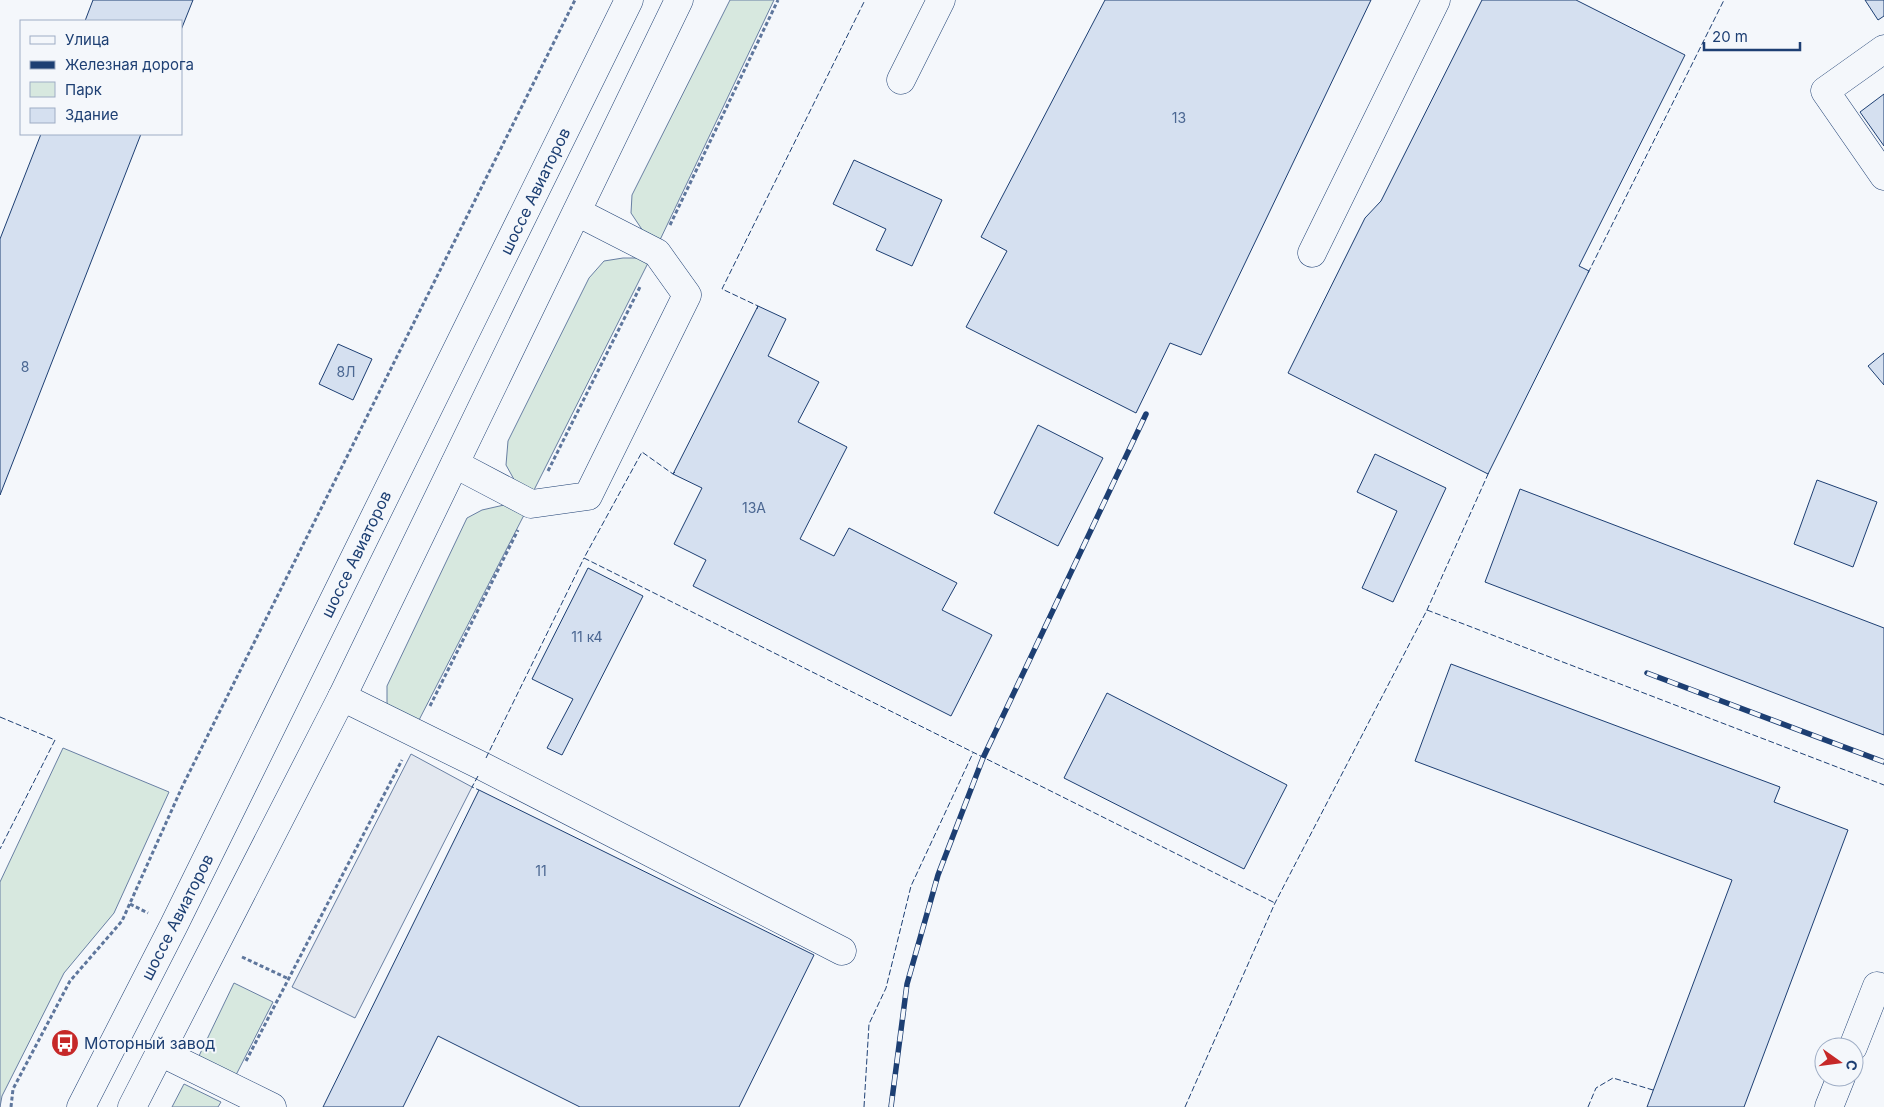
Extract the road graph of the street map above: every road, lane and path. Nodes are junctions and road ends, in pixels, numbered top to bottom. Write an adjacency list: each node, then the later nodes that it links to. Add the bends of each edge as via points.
1 (575, 0): 23 (path, via 184,785 122,921 70,981 13,1089)
2 (629, 0): 24 (main road, шоссе Авиаторов, via 174,925)
3 (679, 0): 10 (main road)
4 (778, 0): 11 (path)
5 (941, 0): 8 (main road)
6 (1436, 0): 12 (main road)
7 (1884, 49): 9 (main road, via 1825,91)
8 (901, 80)
9 (1884, 176)
10 (577, 212): 11 (main road); 13 (main road)
11 (657, 253): 14 (path); 14 (main road, via 687,295 588,496)
12 (1312, 254)
13 (455, 464): 14 (main road); 15 (main road)
14 (531, 504): 16 (path)
15 (342, 697): 16 (main road); 20 (main road)
16 (416, 734): 17 (main road); 21 (path)
17 (842, 951)
18 (1884, 988): 19 (main road, via 1877,986)
19 (1857, 1037)
20 (160, 1052): 21 (main road); 25 (main road)
21 (232, 1087): 26 (main road)
22 (1837, 1087): 27 (main road)
23 (11, 1107)
24 (81, 1107)
25 (132, 1107)
26 (272, 1107)
27 (1829, 1107)

